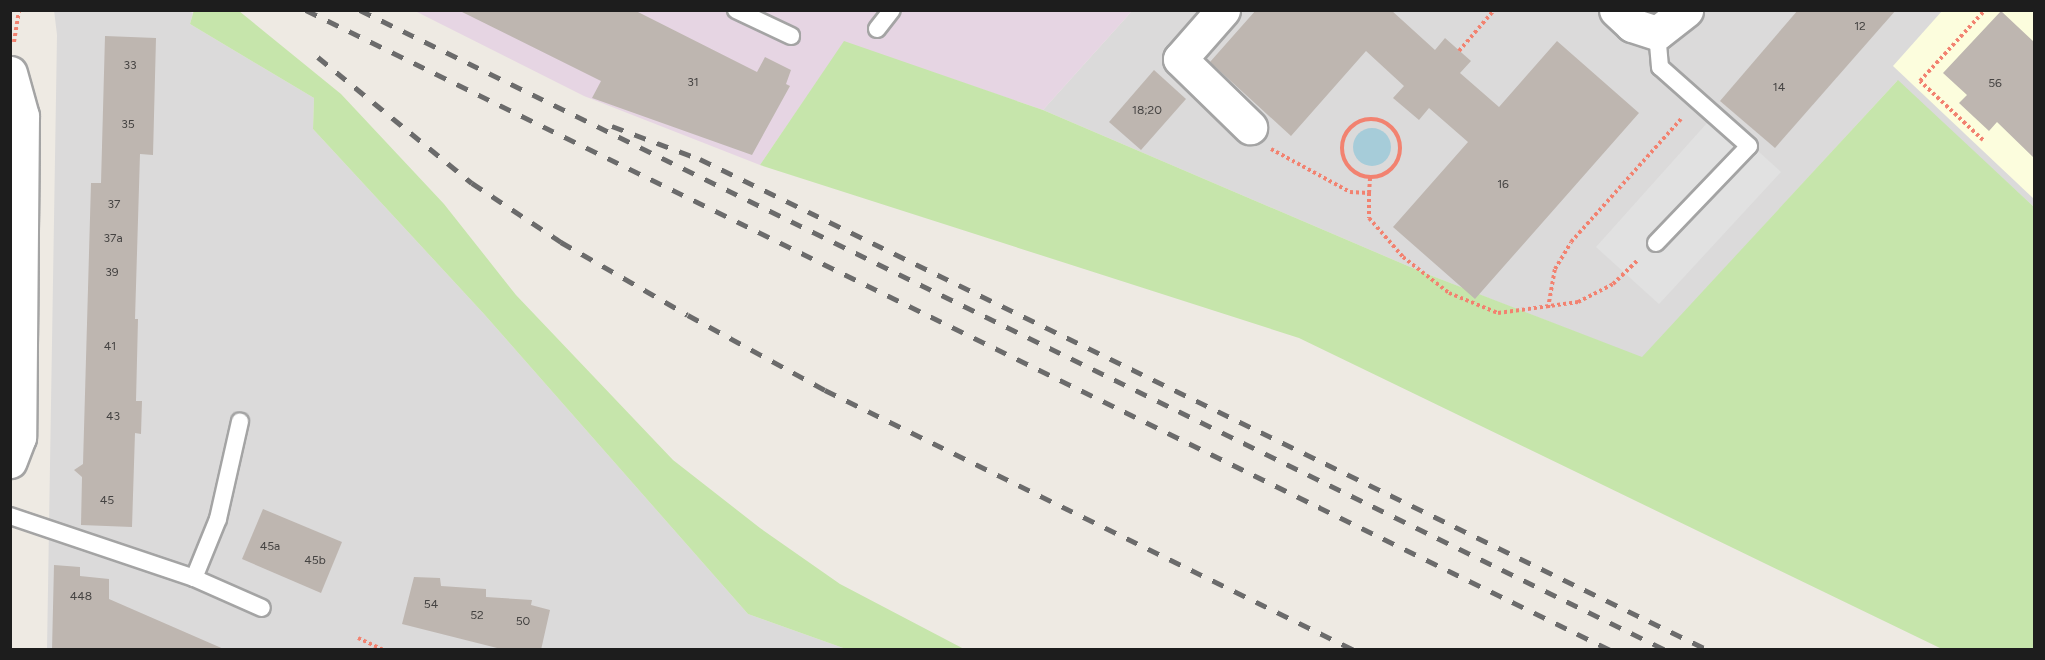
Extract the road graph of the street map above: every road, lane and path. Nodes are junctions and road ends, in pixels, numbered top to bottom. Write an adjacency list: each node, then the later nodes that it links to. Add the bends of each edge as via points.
1 (736, 10): 10 (lane)
2 (892, 10): 8 (lane)
3 (1223, 10): 14 (street, via 1180,59)
4 (1494, 10): 11 (path)
5 (1616, 10): 9 (street, via 1632,25)
6 (1686, 10): 9 (street)
7 (1985, 10): 15 (path, via 1920,81)
8 (877, 29)
9 (1657, 33): 13 (lane, via 1660,67)
10 (791, 36)
11 (1459, 51)
12 (10, 73): 21 (street, via 22,116 19,437)
13 (1698, 102): 18 (lane, via 1749,146); 19 (path, via 1571,242 1555,269)
14 (1250, 127): 17 (path, via 1269,148 1297,165 1350,192)
15 (1983, 140)
16 (1370, 177): 16 (path, via 1349,166 1343,143 1356,123 1367,119 1390,126 1401,147 1392,168); 17 (path)
17 (1369, 194): 19 (path, via 1369,218 1403,257 1449,293 1498,313)
18 (1656, 243): 19 (path, via 1613,284 1578,302)
19 (1548, 308)
20 (240, 422): 23 (lane, via 218,519)
21 (10, 461)
22 (10, 516): 23 (lane)
23 (194, 578): 24 (lane)
24 (262, 608)
25 (358, 638): 26 (path)
26 (384, 650)

